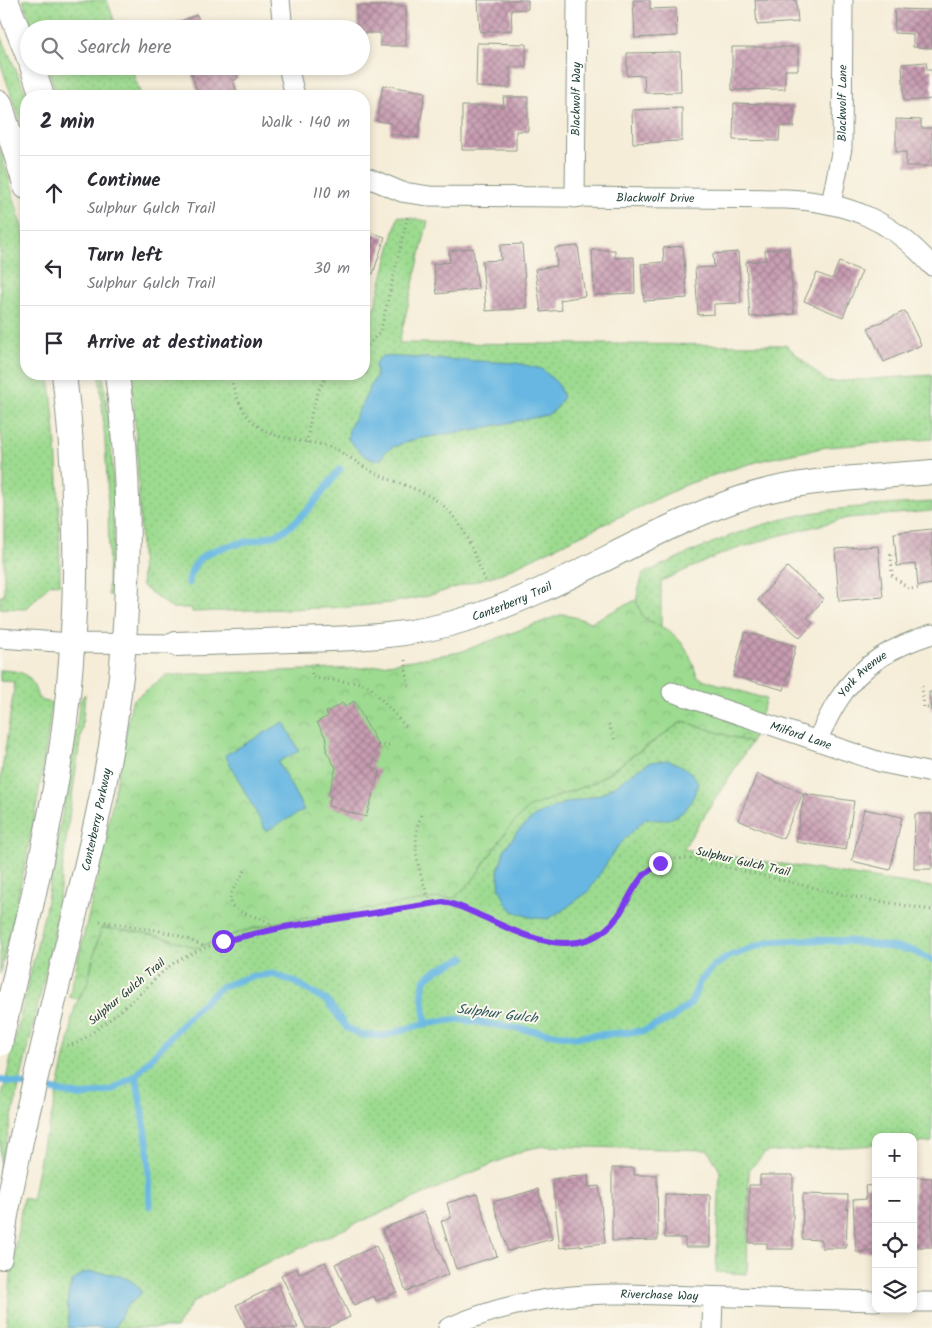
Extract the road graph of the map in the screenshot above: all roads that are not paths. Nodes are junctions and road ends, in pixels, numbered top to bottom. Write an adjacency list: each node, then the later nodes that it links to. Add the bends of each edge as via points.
1 (6, 0): 6 (street)
2 (280, 0): 5 (street)
3 (577, 0): 14 (street, Blackwolf Way)
4 (843, 0): 15 (street, Blackwolf Lane, via 842,148)
5 (282, 20)
6 (20, 35)
7 (35, 75): 9 (street)
8 (289, 75): 10 (street)
9 (40, 90)
10 (293, 90)
11 (0, 103): 12 (street)
12 (20, 168)
13 (370, 179): 14 (street, Blackwolf Drive, via 416,194)
14 (575, 198): 15 (street, Blackwolf Drive, via 786,199)
15 (831, 204): 16 (street, Blackwolf Drive, via 888,227)
16 (932, 266)
17 (65, 380): 22 (street, via 74,479)
18 (118, 380): 23 (street, Canterberry Parkway, via 126,491 127,609)
19 (932, 472): 24 (street, Canterberry Trail, via 812,482 743,498 696,516 519,600 450,624 338,639)
20 (932, 634): 26 (street, York Avenue, via 893,649 866,667 839,699)
21 (0, 638): 22 (street, Canterberry Trail)
22 (72, 643): 23 (street, Canterberry Trail); 28 (street, bridge, via 55,787)
23 (124, 643): 24 (street, Canterberry Trail); 29 (street, Canterberry Parkway, bridge, via 112,734 93,835 22,1136)
24 (176, 644)
25 (672, 692): 26 (street, Milford Lane)
26 (817, 740): 27 (street, Milford Lane, via 883,763)
27 (932, 773)
28 (0, 1044)
29 (0, 1257)
30 (713, 1297): 31 (street, Riverchase Way); 34 (street, Riverchase Way, via 603,1293 574,1296 512,1306); 35 (street)
31 (872, 1301)
32 (917, 1302): 33 (street)
33 (932, 1302)
34 (448, 1328)
35 (712, 1328)

